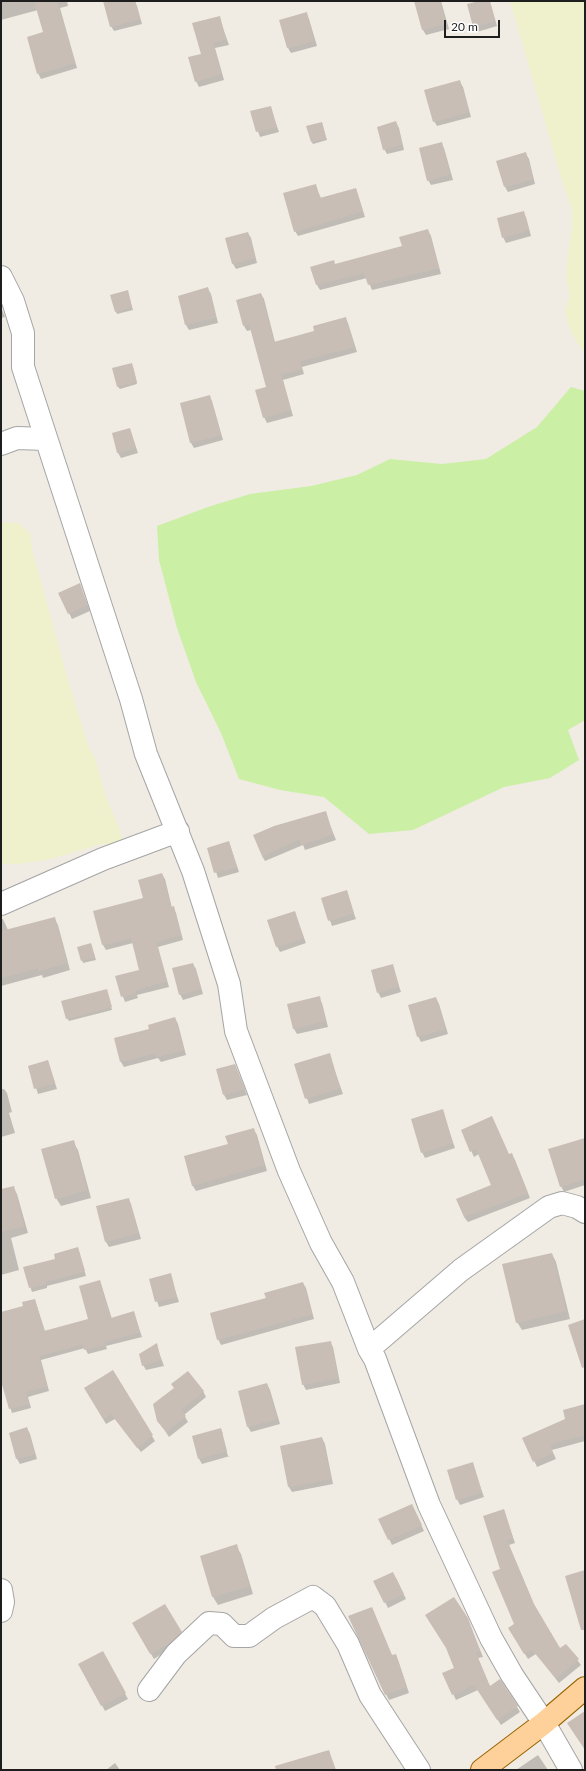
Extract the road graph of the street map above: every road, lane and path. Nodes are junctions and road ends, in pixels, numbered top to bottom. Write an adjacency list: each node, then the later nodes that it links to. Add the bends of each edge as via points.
1 (1, 277): 2 (street, via 13,300 19,320 23,367)
2 (46, 439): 3 (street, via 17,438); 4 (street, via 131,699 146,754)
3 (1, 444)
4 (178, 831): 5 (street, via 103,859); 7 (street, via 193,870 228,984 236,1030 289,1171 321,1242 343,1282)
5 (1, 904)
6 (585, 1212): 7 (street, via 562,1202 549,1207 461,1270)
7 (369, 1349): 12 (street, via 430,1505 491,1638)
8 (1, 1590): 9 (street)
9 (1, 1611)
10 (585, 1688): 12 (main road)
11 (149, 1690): 13 (street, via 176,1654 210,1623 222,1624 234,1636 248,1636 274,1618 313,1597 325,1606 348,1644 370,1695)
12 (544, 1723): 14 (main road); 15 (street)
13 (419, 1770)
14 (482, 1770)
15 (571, 1770)

